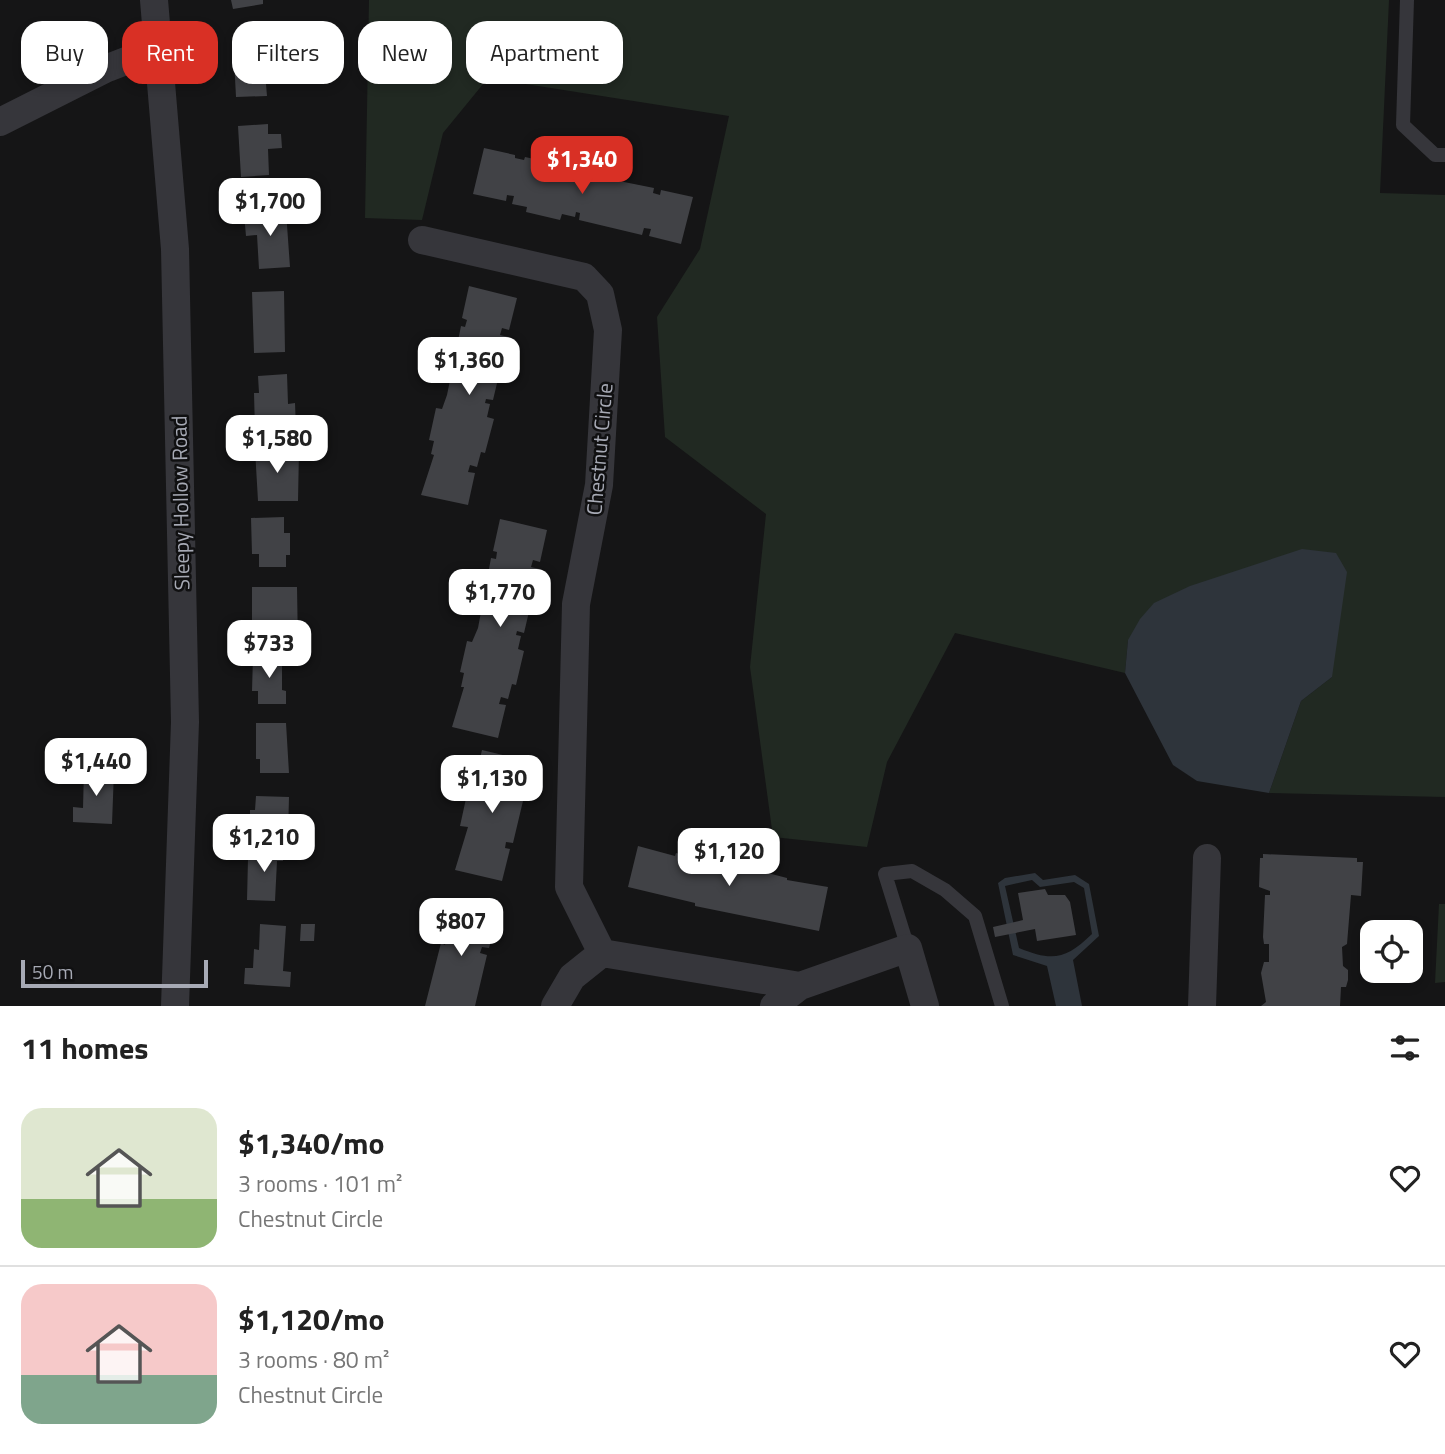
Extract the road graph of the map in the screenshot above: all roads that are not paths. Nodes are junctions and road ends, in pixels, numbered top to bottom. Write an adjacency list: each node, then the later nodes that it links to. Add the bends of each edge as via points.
1 (154, 0): 3 (street, Sleepy Hollow Road)
2 (1407, 0): 7 (lane, via 1403,125 1435,155)
3 (155, 21)
4 (122, 62): 6 (street)
5 (160, 84): 13 (street, Sleepy Hollow Road, via 175,249 185,722)
6 (0, 122)
7 (1445, 155)
8 (422, 240): 11 (street, Chestnut Circle, via 584,277 600,294 608,330 599,485 576,604 569,887)
9 (1207, 858): 18 (street)
10 (908, 947): 12 (street); 16 (street); 17 (lane, via 886,874 912,871 945,890 975,916)
11 (602, 953): 12 (street); 14 (street, via 572,976)
12 (800, 986): 15 (street)
13 (175, 1006)
14 (555, 1006)
15 (774, 1006)
16 (925, 1006)
17 (1002, 1006)
18 (1202, 1006)

